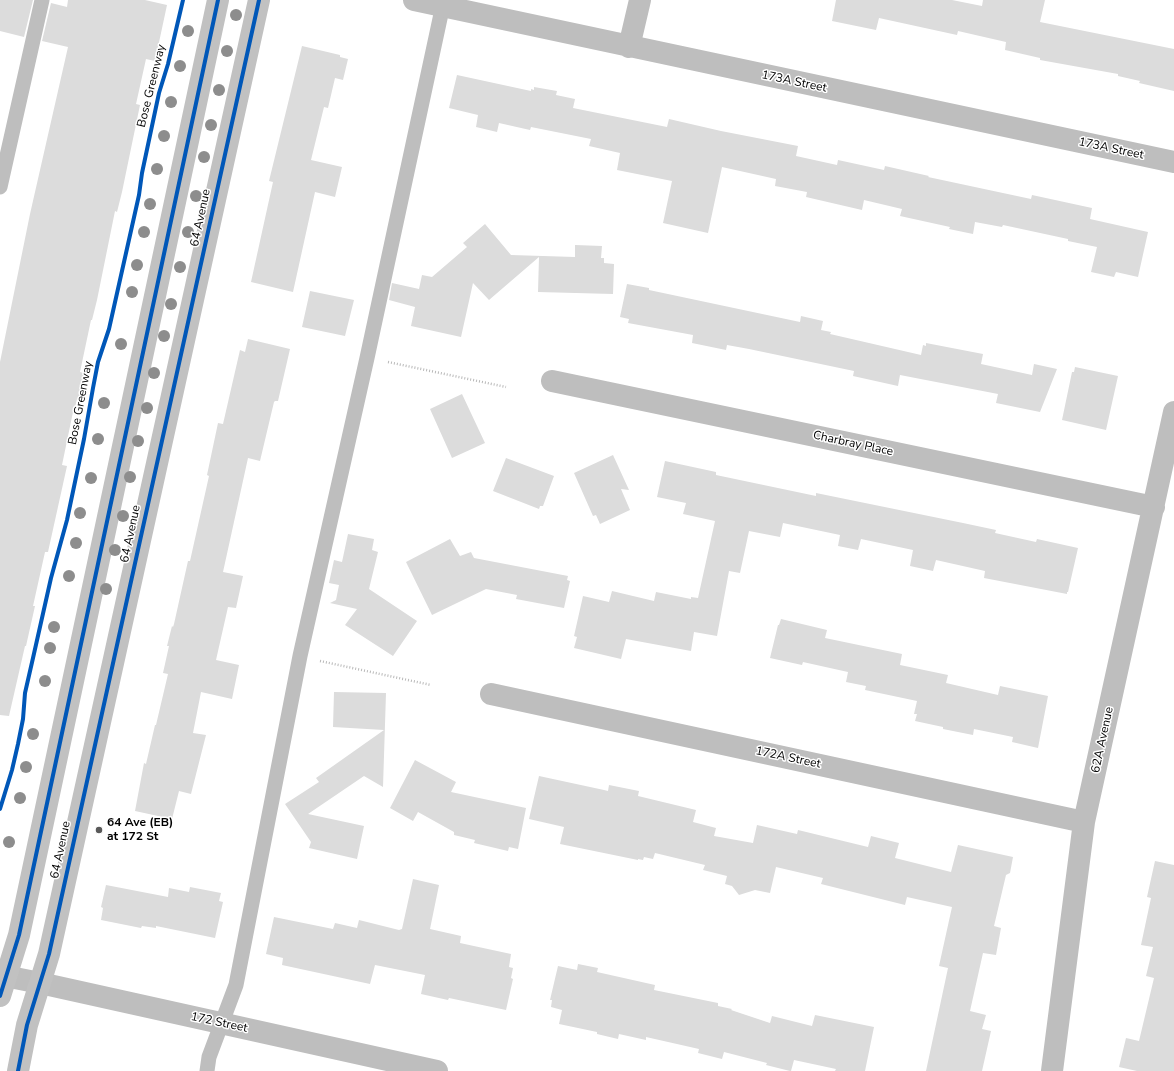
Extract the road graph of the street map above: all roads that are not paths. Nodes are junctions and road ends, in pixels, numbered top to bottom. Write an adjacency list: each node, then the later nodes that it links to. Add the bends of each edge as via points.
1 (42, 0): 9 (lane)
2 (218, 0): 15 (main road, 64 Avenue, via 19,935)
3 (259, 0): 16 (main road, 64 Avenue, via 49,954)
4 (414, 0): 6 (street, 173A Street)
5 (640, 0): 7 (street)
6 (443, 3): 7 (street, 173A Street); 17 (lane, via 300,656 236,985)
7 (630, 47): 8 (street, 173A Street)
8 (1174, 162)
9 (0, 187)
10 (552, 381): 12 (street, Charbray Place)
11 (1174, 412): 12 (street, 62A Avenue)
12 (1154, 507): 14 (street, 62A Avenue)
13 (491, 694): 14 (street, 172A Street)
14 (1084, 822): 21 (street, 62A Avenue)
15 (2, 982): 16 (street, 172 Street)
16 (40, 983): 17 (street, 172 Street); 18 (main road, 64 Avenue, via 27,1025)
17 (222, 1024): 19 (lane); 20 (street, 172 Street)
18 (18, 1071)
19 (207, 1071)
20 (437, 1071)
21 (1052, 1071)

